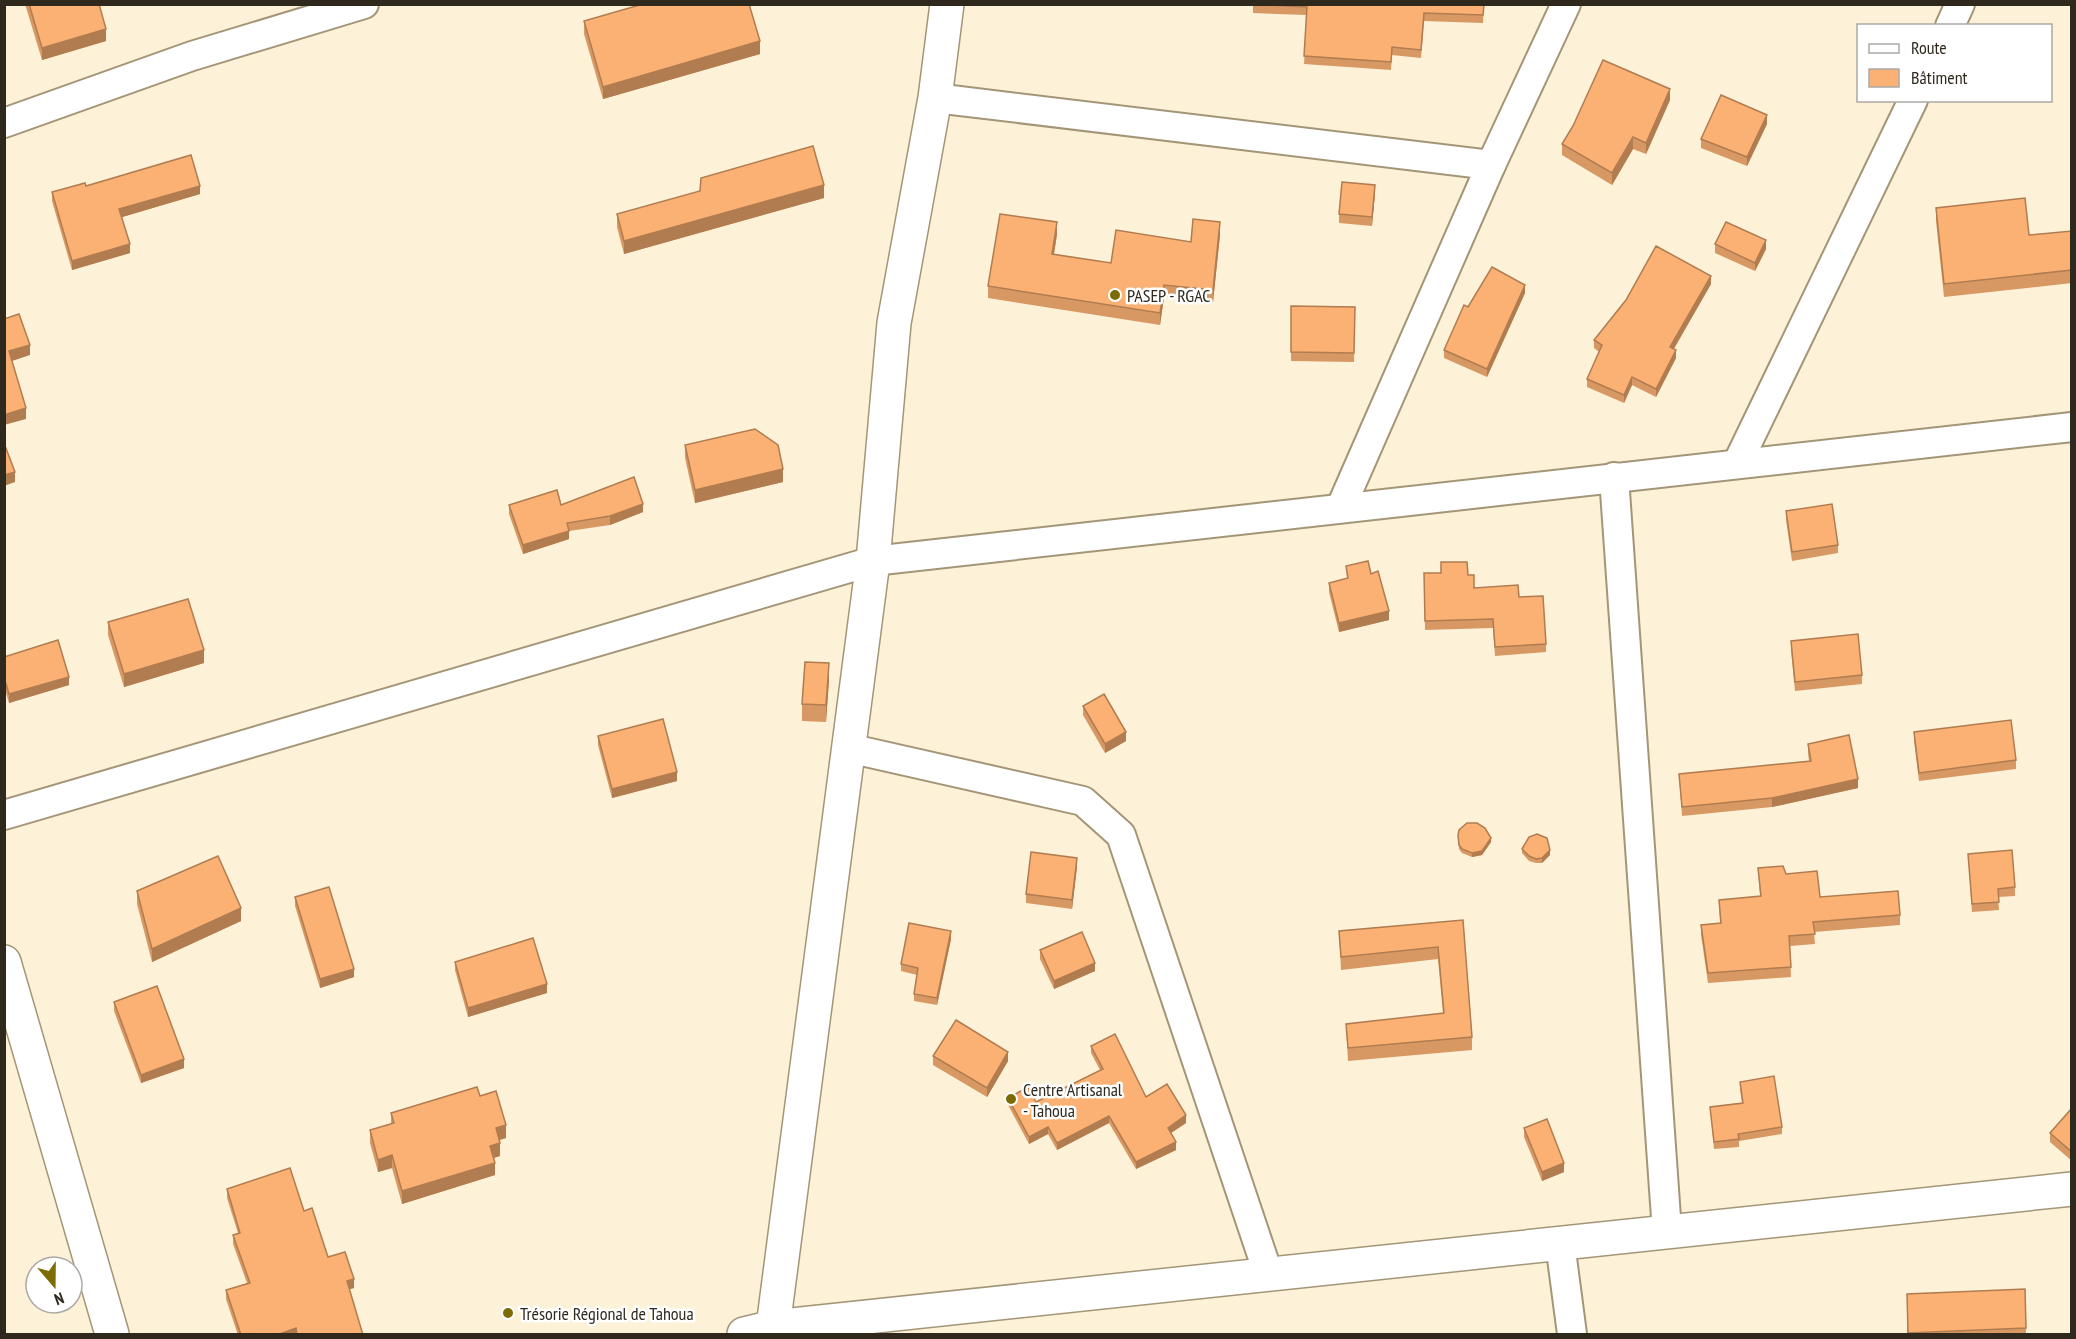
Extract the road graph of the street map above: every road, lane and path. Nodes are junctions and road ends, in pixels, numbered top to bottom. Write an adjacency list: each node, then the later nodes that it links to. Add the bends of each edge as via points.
1 (364, 4): 8 (street, via 192,56)
2 (947, 4): 6 (street)
3 (1566, 4): 9 (street)
4 (1960, 4): 5 (street)
5 (1951, 24)
6 (935, 98): 9 (street); 15 (street, via 894,323)
7 (1912, 102): 12 (street)
8 (4, 123)
9 (1491, 165): 14 (street)
10 (2071, 427): 11 (street); 12 (street)
11 (2072, 432)
12 (1737, 464): 13 (street)
13 (1614, 477): 14 (street); 20 (street)
14 (1341, 507): 15 (street)
15 (873, 561): 16 (street); 17 (street)
16 (848, 748): 22 (street, via 1083,801 1121,835); 23 (street)
17 (4, 815)
18 (4, 962): 24 (street)
19 (2072, 1189): 20 (street)
20 (1667, 1232): 21 (street)
21 (1560, 1243): 22 (street); 25 (street)
22 (1268, 1273): 23 (street)
23 (764, 1332)
24 (112, 1335)
25 (1572, 1335)

